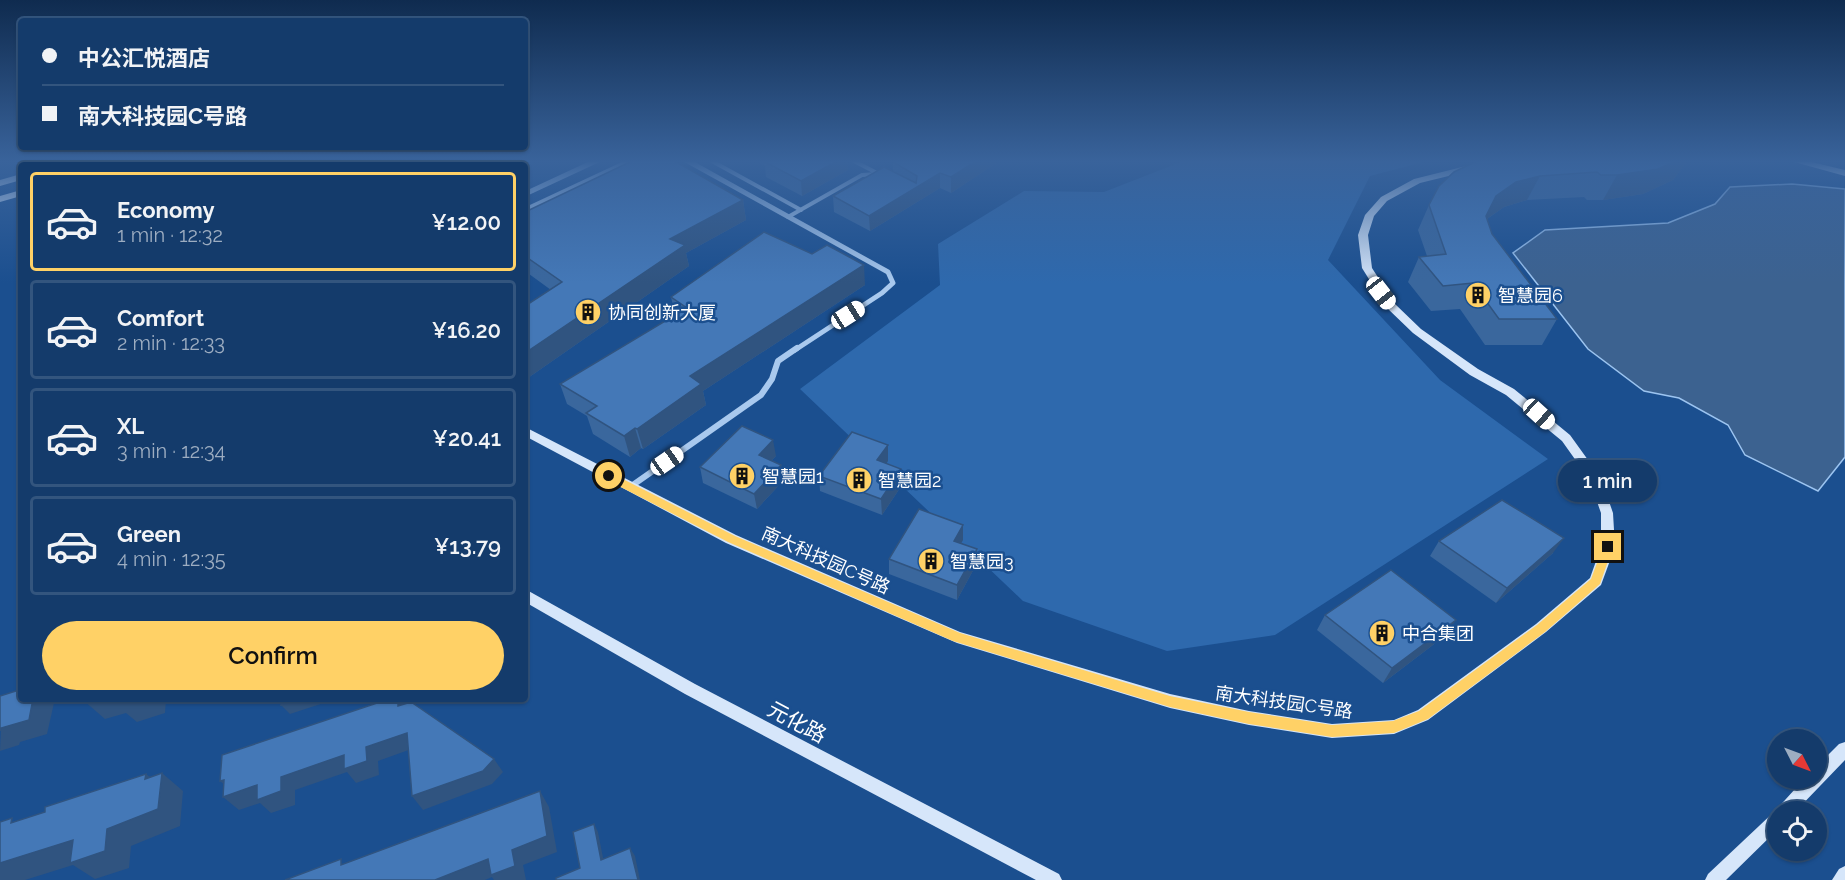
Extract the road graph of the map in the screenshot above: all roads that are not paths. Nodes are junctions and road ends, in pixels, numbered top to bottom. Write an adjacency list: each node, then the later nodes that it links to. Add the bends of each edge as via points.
1 (544, 201): 6 (street)
2 (759, 201): 8 (street)
3 (785, 201): 7 (lane)
4 (817, 201): 7 (lane)
5 (1382, 201): 10 (street, 南大科技园C号路, via 1370,215 1363,235 1367,268 1391,306 1417,331 1474,372 1510,392 1566,438 1595,478 1607,513 1608,547 1596,581 1541,628 1423,715 1394,727 1332,731 1249,718 1170,701 957,637 731,539)
6 (528, 209)
7 (801, 210): 8 (lane)
8 (788, 217): 10 (street, via 888,272 893,283 778,361 772,380 761,395)
9 (528, 433): 10 (street, 南大科技园C号路)
10 (630, 487)
11 (528, 597): 18 (street, 元化路, via 690,689)
12 (1845, 749): 13 (street)
13 (1827, 767)
14 (1805, 789): 15 (street)
15 (1794, 801)
16 (1767, 828): 19 (street)
17 (1845, 875): 20 (street)
18 (1053, 880)
19 (1714, 880)
20 (1841, 880)

